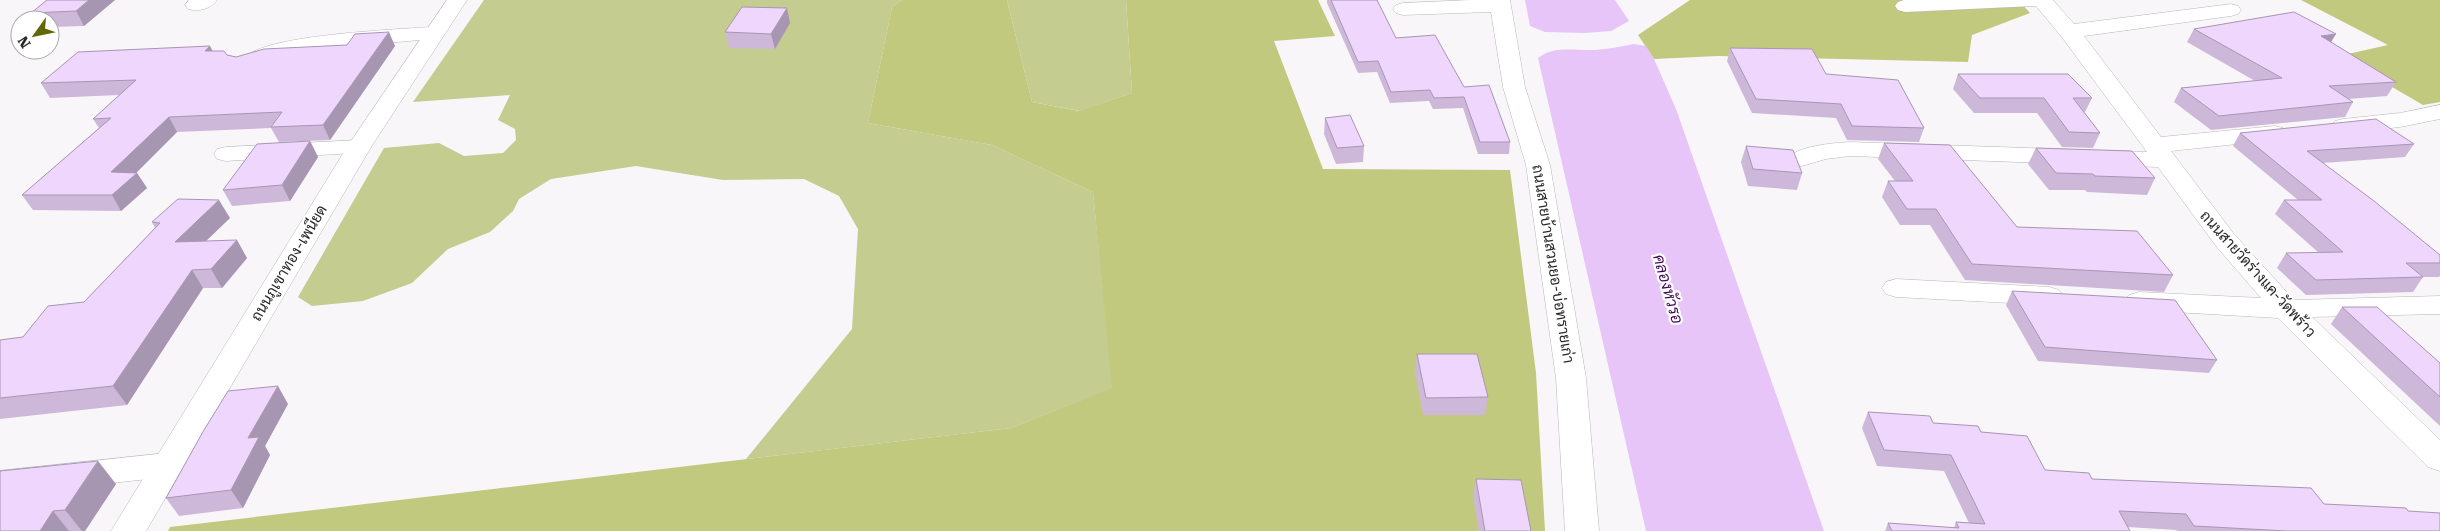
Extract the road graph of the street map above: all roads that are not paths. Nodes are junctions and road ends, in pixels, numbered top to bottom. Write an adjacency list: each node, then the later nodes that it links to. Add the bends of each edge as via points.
1 (457, 0): 8 (street, ถนนภูเขาทอง-เพนียด)
2 (2042, 0): 4 (street); 7 (street, ถนนสายวัดร่างแค-วัดพร้าว)
3 (1500, 3): 5 (street); 26 (street, ถนนสายบ้านสวนยอ-บ่อทรายเก่า, via 1514,87 1538,165 1571,378)
4 (1905, 6)
5 (1403, 9)
6 (2231, 10): 7 (street)
7 (2070, 30): 14 (street, ถนนสายวัดร่างแค-วัดพร้าว)
8 (433, 33): 9 (street, via 319,42); 13 (street, ถนนภูเขาทอง-เพนียด)
9 (243, 63)
10 (2440, 112): 11 (street, via 2400,120)
11 (2322, 128)
12 (2292, 131): 14 (street)
13 (359, 147): 15 (street); 23 (street, ถนนภูเขาทอง-เพนียด)
14 (2161, 152): 16 (street, via 1850,149 1823,152); 21 (street, ถนนสายวัดร่างแค-วัดพร้าว, via 2206,217)
15 (226, 154)
16 (1798, 160)
17 (1896, 288): 18 (street)
18 (2072, 297)
19 (2110, 299): 21 (street)
20 (2440, 305): 21 (street)
21 (2286, 309): 22 (street, ถนนสายวัดร่างแค-วัดพร้าว)
22 (2440, 459)
23 (167, 465): 24 (street); 25 (street, ถนนภูเขาทอง-เพนียด)
24 (0, 483)
25 (128, 531)
26 (1582, 531)

